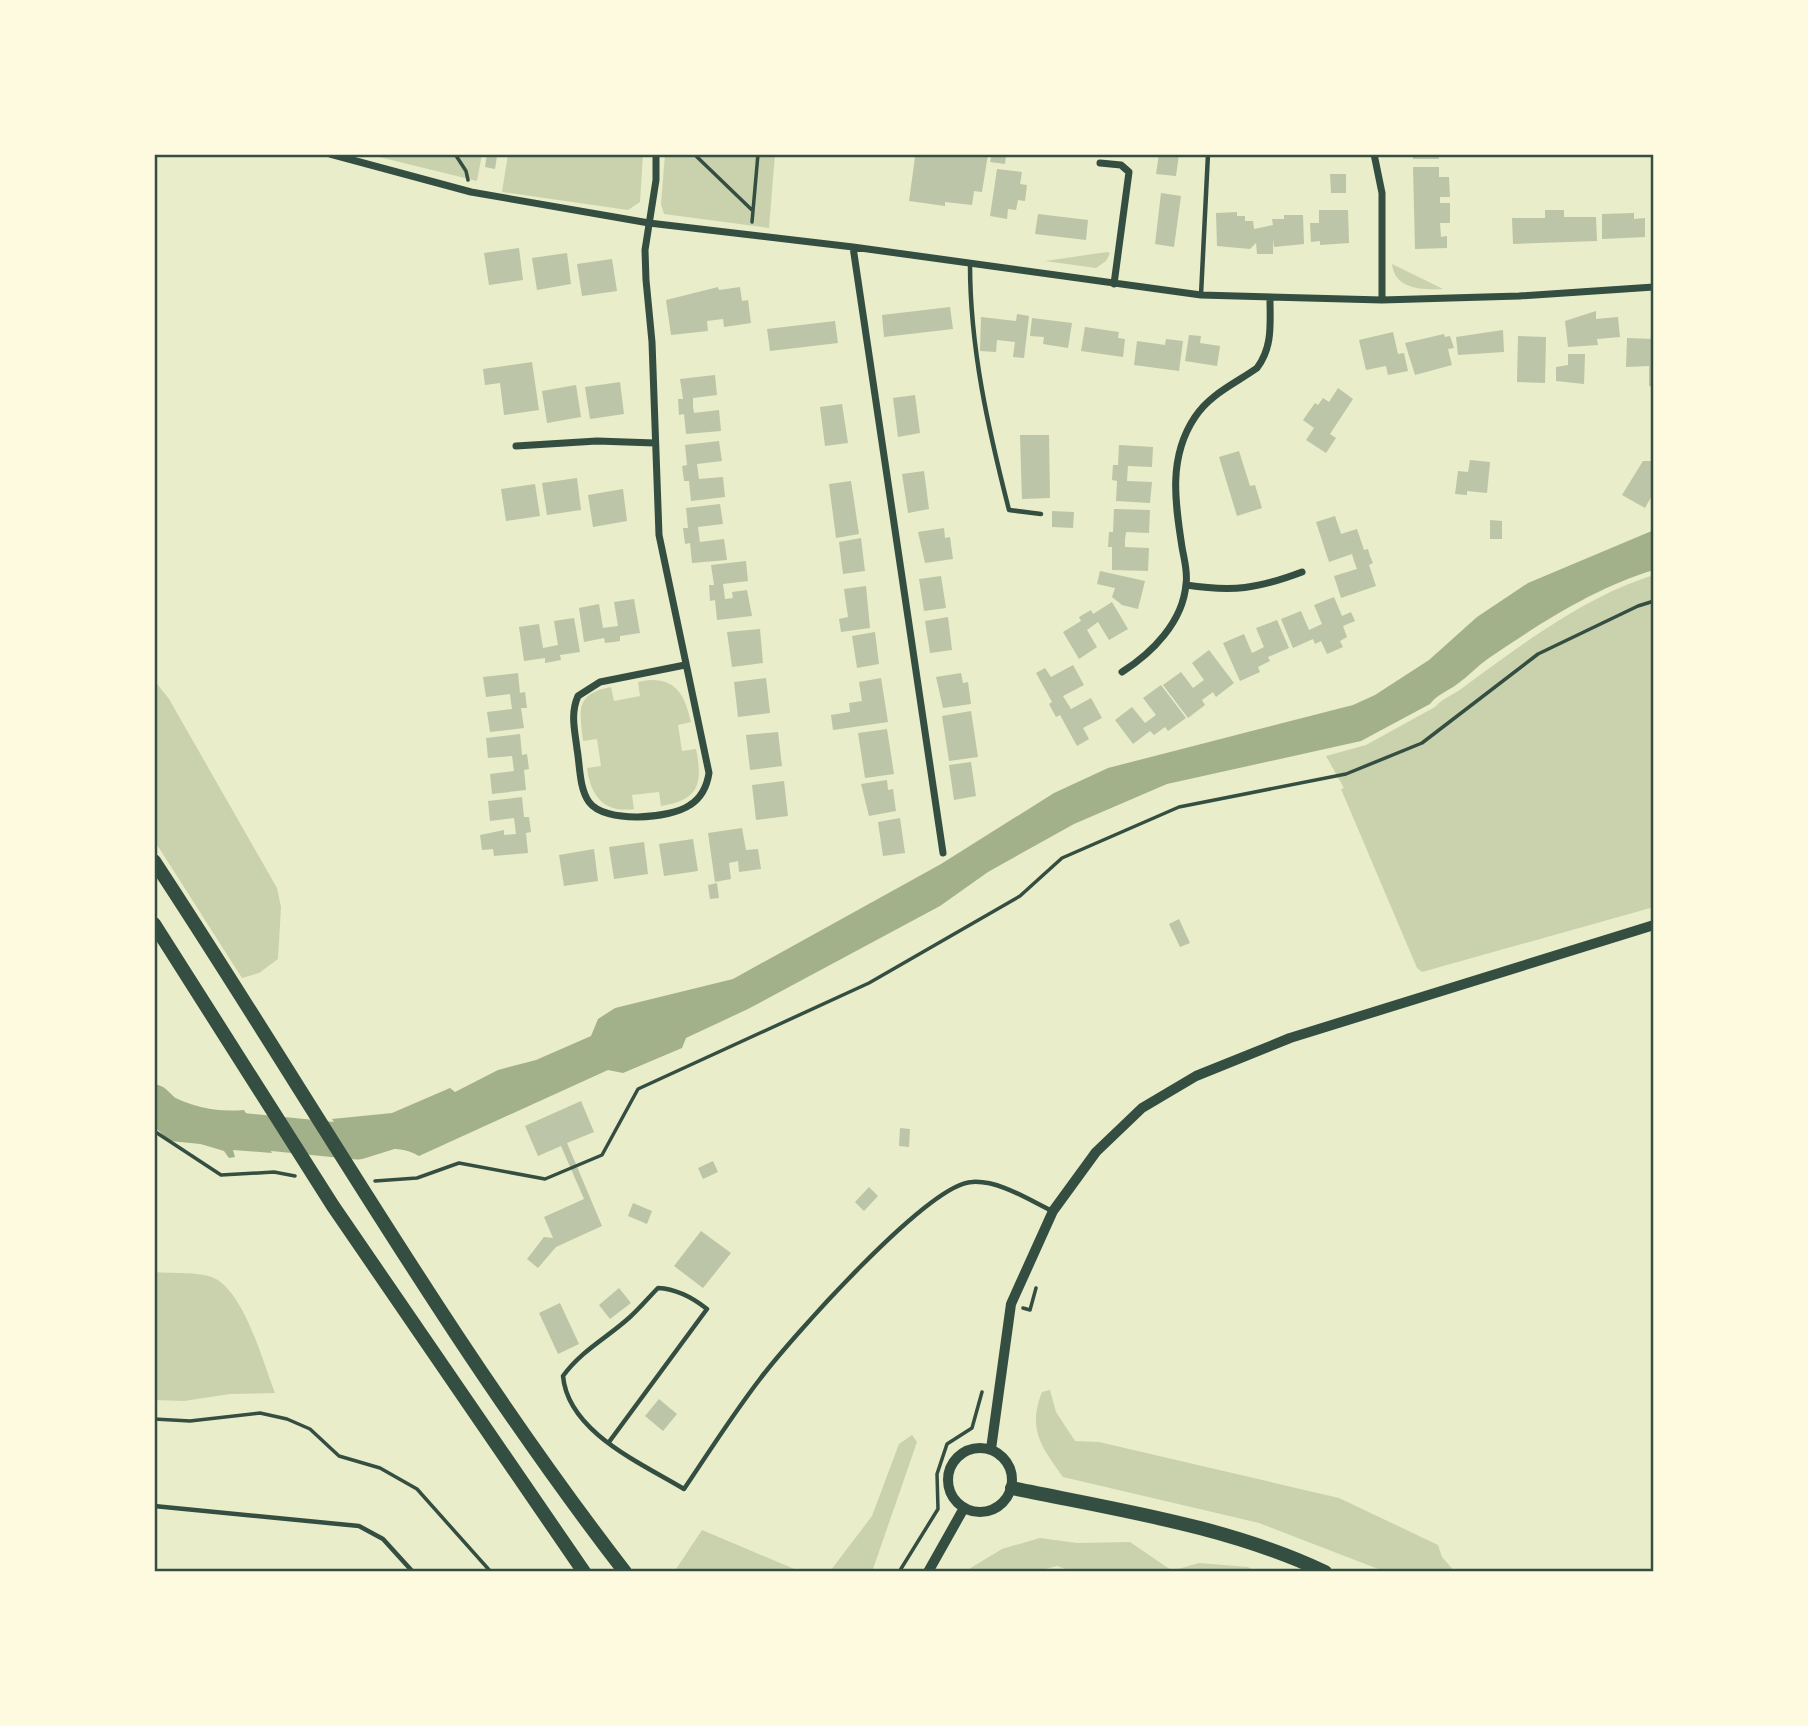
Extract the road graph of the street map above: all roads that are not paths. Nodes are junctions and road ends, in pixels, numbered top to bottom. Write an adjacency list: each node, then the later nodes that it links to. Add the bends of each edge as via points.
1 (330, 154): 6 (street, via 471,192)
2 (656, 154): 6 (street)
3 (1208, 154): 11 (lane)
4 (1374, 154): 13 (street, via 1382,193)
5 (1101, 163): 9 (street, via 1121,165 1129,172)
6 (649, 223): 7 (street); 14 (street, via 646,280)
7 (853, 247): 8 (street); 21 (street)
8 (970, 264): 9 (street); 16 (lane, via 971,326 986,417 1009,510)
9 (1114, 284): 11 (street)
10 (1654, 287): 13 (street)
11 (1201, 295): 12 (street)
12 (1270, 299): 13 (street); 18 (street, via 1264,359 1206,404 1181,444 1175,499)
13 (1382, 300)
14 (655, 443): 15 (street); 19 (street, via 659,535)
15 (516, 446)
16 (1041, 513)
17 (1302, 572): 18 (street, via 1266,586 1235,591)
18 (1186, 585): 20 (street, via 1179,610 1165,633)
19 (685, 665): 19 (street, via 709,773 704,790 694,803 680,810 623,818 600,812 590,803 583,785 573,718 579,696 600,682)
20 (1122, 672)
21 (943, 853)
22 (154, 861): 28 (highway)
23 (154, 923): 33 (highway, via 333,1206)
24 (1654, 925): 25 (street, via 1290,1038 1196,1076 1142,1108 1096,1152)
25 (1053, 1211): 26 (lane, via 1002,1188 971,1181 940,1195 846,1280 761,1377 684,1489); 27 (street, via 1011,1304)
26 (609, 1442): 26 (lane, via 564,1395 563,1376 657,1288 695,1299 707,1309)
27 (991, 1449): 29 (street, via 1011,1469); 31 (street, via 972,1448 950,1469 949,1489)
28 (555, 1481): 34 (highway); 35 (highway)
29 (1012, 1489): 31 (street, via 995,1509 978,1512); 37 (highway, via 1156,1518 1252,1544)
30 (154, 1506): 32 (lane, via 359,1526 383,1539)
31 (964, 1508): 36 (street)
32 (413, 1572)
33 (584, 1572)
34 (625, 1572)
35 (631, 1572)
36 (928, 1572)
37 (1325, 1572)

